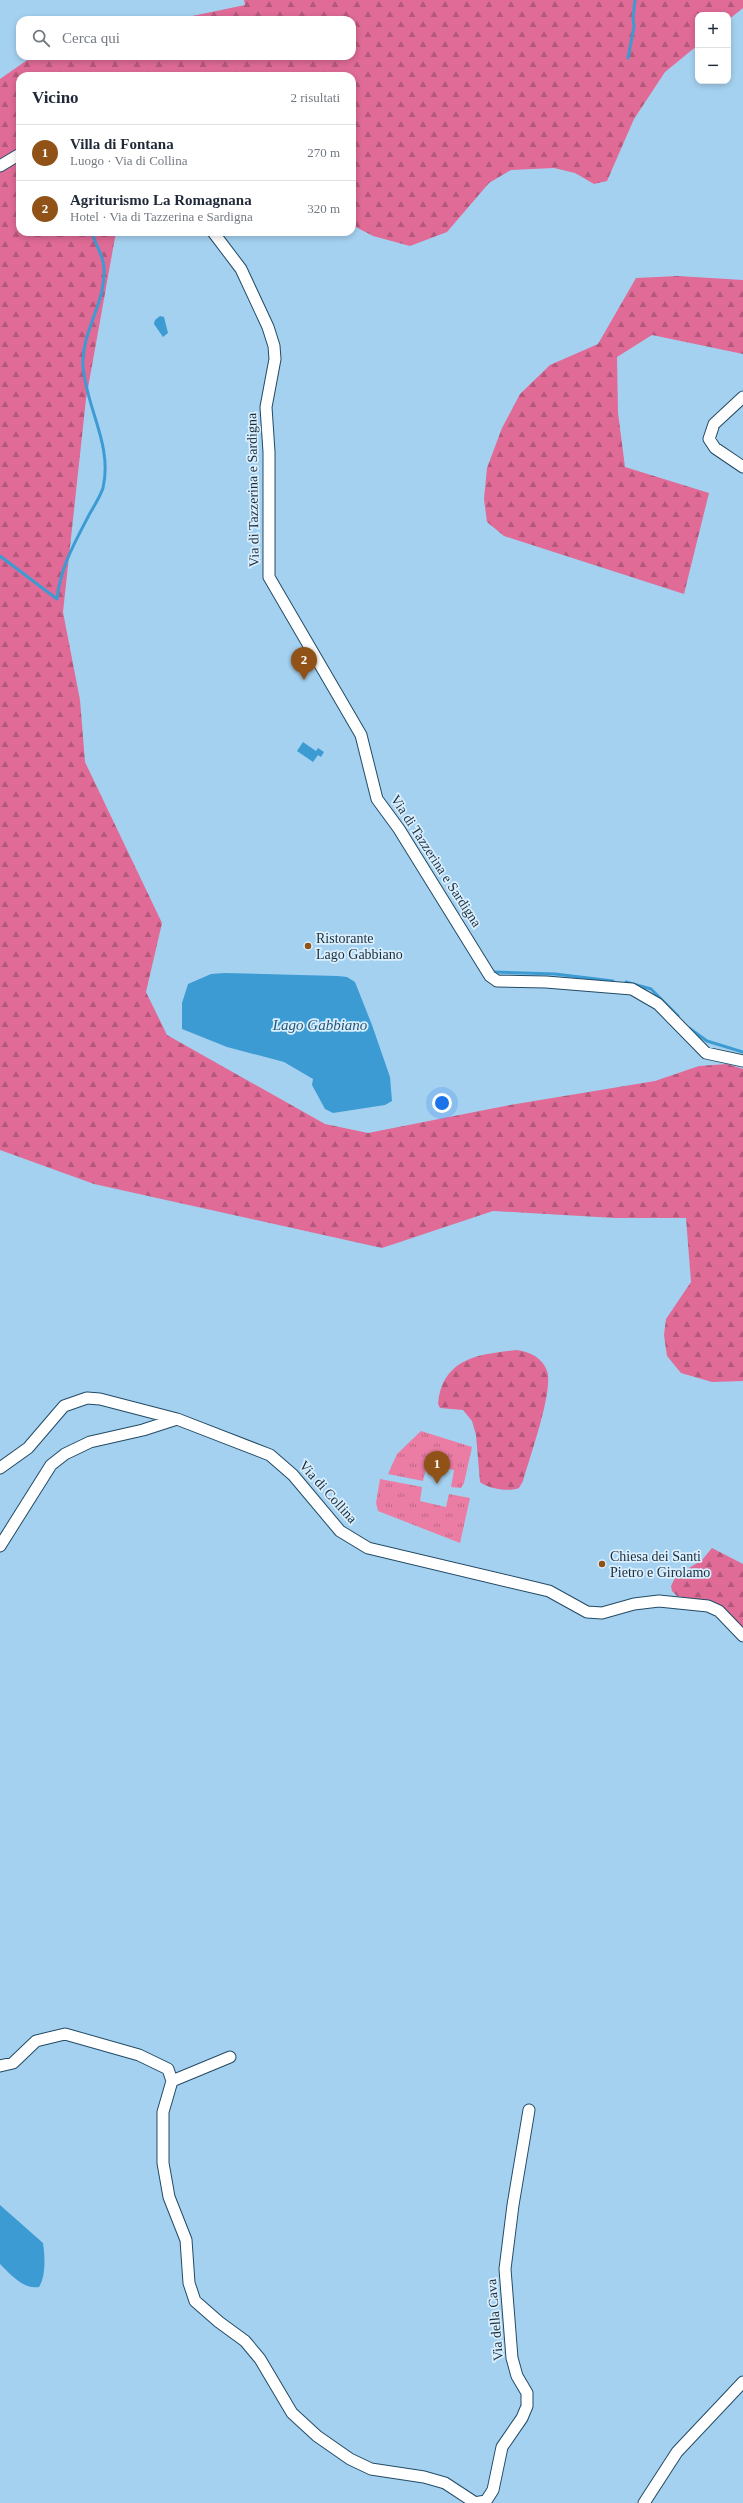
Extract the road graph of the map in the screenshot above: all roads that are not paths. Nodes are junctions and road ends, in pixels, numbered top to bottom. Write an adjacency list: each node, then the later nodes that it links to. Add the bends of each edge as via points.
1 (16, 156): 2 (street)
2 (0, 166)
3 (216, 236): 6 (street, Via di Tazzerina e Sardigna, via 241,269 274,346 275,359 266,407 269,452 269,577 361,735 377,799 399,828 490,976 497,981 632,989 658,1004 706,1053)
4 (743, 397): 5 (street, via 714,424 710,439 715,448)
5 (743, 467)
6 (743, 1061)
7 (177, 1419): 8 (street, Via di Collina, via 100,1399 80,1399 57,1411 39,1437); 9 (street, via 90,1442 65,1454 51,1465); 10 (street, Via di Collina, via 275,1458 340,1531 368,1548 549,1591 587,1612 602,1613 659,1601 708,1606 719,1611)
8 (0, 1468)
9 (0, 1546)
10 (743, 1636)
11 (230, 2057): 13 (street)
12 (0, 2066): 13 (street, via 13,2063 36,2041 65,2034 140,2055 160,2064 170,2072)
13 (172, 2080): 16 (street, via 163,2112 163,2163 169,2197 186,2240 189,2283 195,2301 245,2341 260,2359 292,2413 317,2436 350,2459 371,2469 445,2483)
14 (529, 2110): 16 (street, Via della Cava, via 505,2263 512,2358 527,2393 528,2406 502,2447 489,2498 482,2502)
15 (743, 2382): 17 (street, via 677,2452)
16 (474, 2502)
17 (644, 2503)

